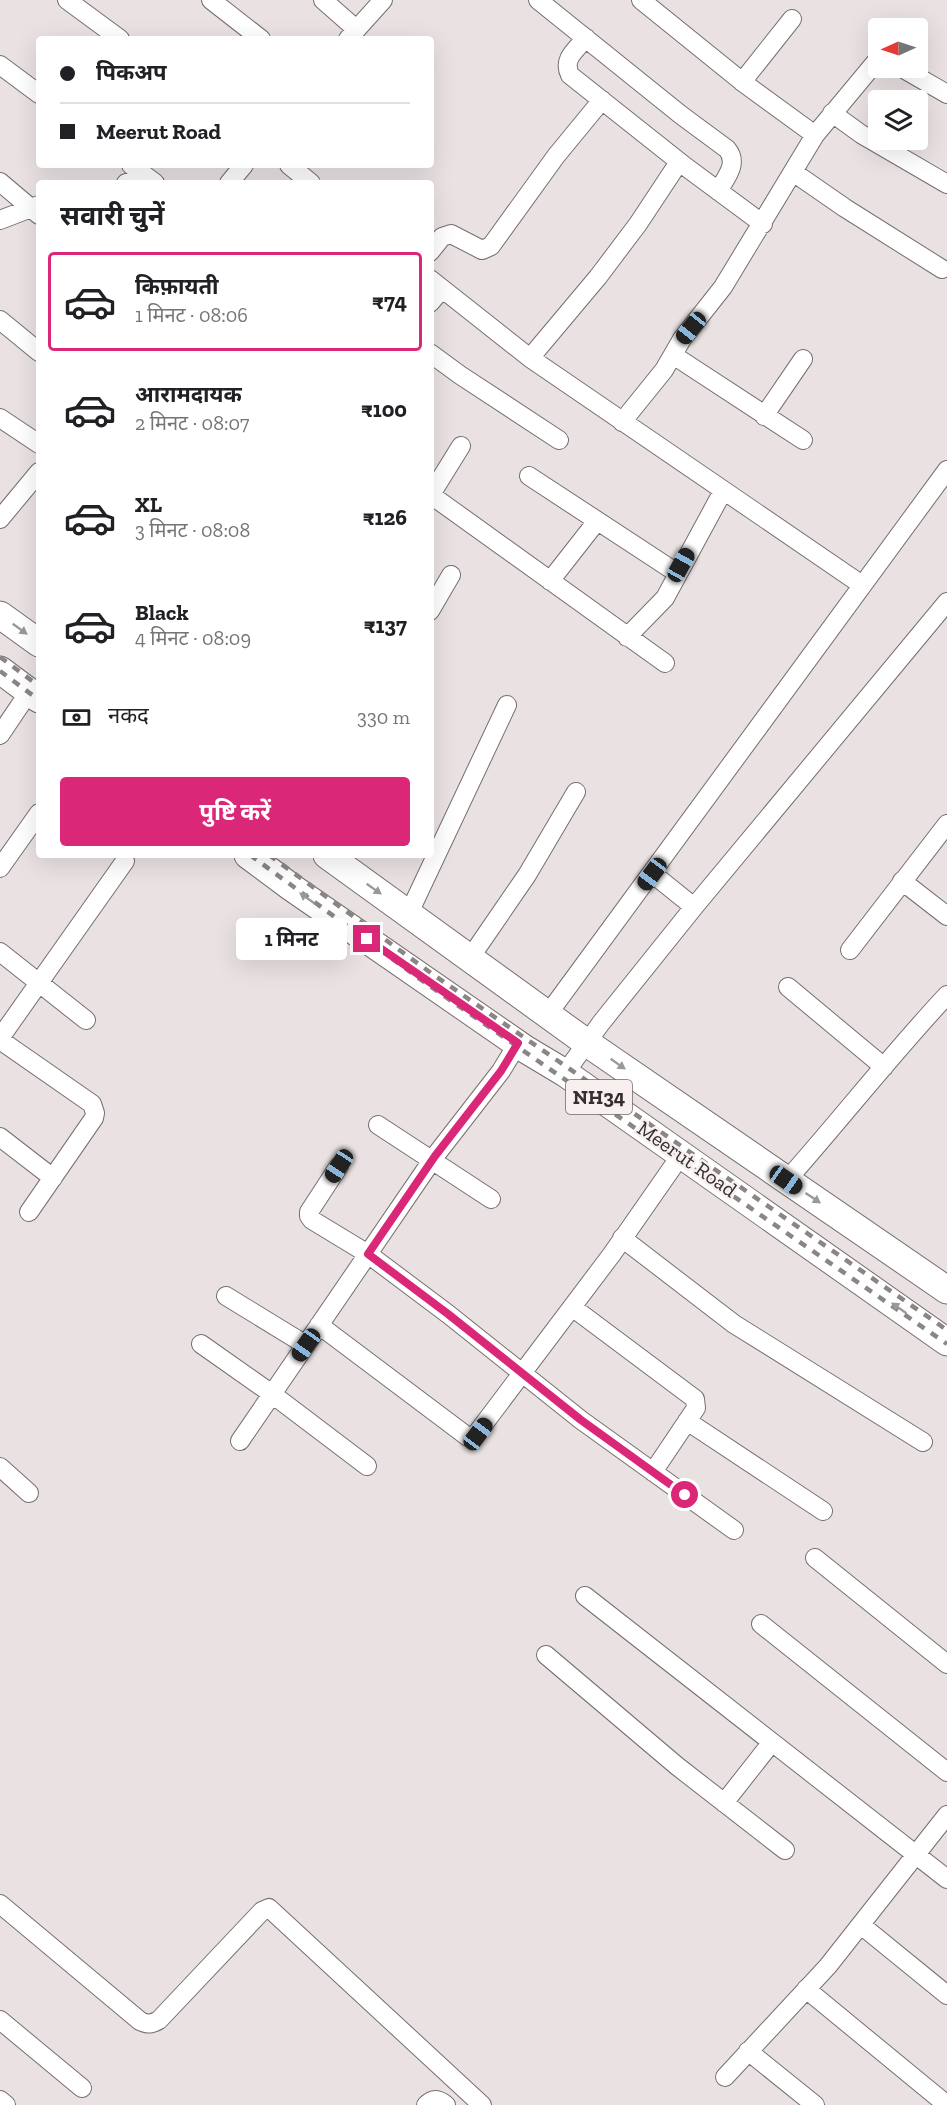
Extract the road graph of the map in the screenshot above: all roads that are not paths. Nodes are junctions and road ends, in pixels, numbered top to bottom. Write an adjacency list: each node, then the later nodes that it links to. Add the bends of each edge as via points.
1 (67, 0): 9 (street)
2 (211, 0): 10 (street)
3 (323, 0): 8 (street)
4 (383, 0): 8 (street)
5 (538, 0): 11 (street)
6 (641, 0): 15 (street)
7 (792, 19): 15 (street)
8 (352, 34)
9 (116, 36)
10 (257, 36)
11 (586, 38): 18 (street, via 569,57 567,68 570,75); 31 (street, via 730,153 732,168)
12 (0, 65): 16 (street)
13 (868, 71): 19 (street)
14 (919, 78): 17 (street)
15 (742, 82): 20 (street)
16 (36, 92)
17 (947, 94)
18 (602, 100): 21 (street); 35 (street, via 491,246 482,250 451,234 442,237)
19 (832, 113): 20 (street); 30 (street)
20 (815, 135): 25 (street)
21 (680, 162): 31 (street); 42 (street, via 598,277)
22 (135, 168): 26 (street)
23 (242, 168): 27 (street)
24 (294, 168): 28 (street)
25 (793, 172): 34 (street); 36 (street)
26 (152, 180)
27 (232, 180)
28 (308, 180)
29 (0, 182): 32 (street)
30 (947, 184)
31 (718, 191): 34 (street)
32 (36, 209): 33 (street)
33 (0, 219)
34 (763, 224): 40 (street)
35 (434, 247)
36 (942, 269)
37 (434, 290): 42 (street)
38 (0, 320): 39 (street)
39 (36, 350)
40 (673, 355): 44 (street); 46 (street)
41 (434, 356): 47 (street)
42 (530, 358): 46 (street)
43 (803, 359): 44 (street)
44 (764, 416): 48 (street)
45 (0, 418): 49 (street)
46 (622, 422): 55 (street)
47 (559, 440)
48 (802, 440)
49 (36, 442)
50 (461, 446): 54 (street)
51 (947, 470): 62 (street)
52 (36, 475): 57 (street)
53 (529, 476): 58 (street)
54 (434, 491)
55 (723, 491): 59 (street); 62 (street)
56 (434, 498): 61 (street)
57 (1, 516)
58 (597, 521): 59 (street); 61 (street)
59 (677, 573): 66 (street, via 665,598)
60 (451, 575): 64 (street)
61 (550, 581): 66 (street)
62 (862, 585): 80 (street)
63 (947, 602): 82 (street)
64 (434, 604)
65 (0, 615): 67 (highway, one-way to 67)
66 (627, 637): 68 (street)
67 (36, 641)
68 (665, 663)
69 (0, 670): 70 (highway)
70 (34, 695): 72 (street)
71 (507, 705): 83 (street)
72 (0, 735)
73 (576, 792): 87 (street, via 527,875)
74 (36, 817): 79 (street)
75 (947, 824): 81 (street)
76 (252, 858): 94 (highway, Meerut Road / NH34, one-way to 76)
77 (334, 858): 83 (highway, Meerut Road / NH34, one-way to 83)
78 (126, 861): 88 (street)
79 (0, 868)
80 (652, 874): 82 (street); 91 (street)
81 (902, 881): 84 (street); 85 (street)
82 (694, 907): 95 (street)
83 (409, 913): 87 (highway, Meerut Road / NH34)
84 (947, 916)
85 (850, 950)
86 (0, 952): 88 (street)
87 (470, 958): 91 (highway, Meerut Road / NH34)
88 (39, 983): 92 (street); 93 (street)
89 (788, 987): 96 (street)
90 (947, 995): 96 (street)
91 (548, 1014): 95 (highway, Meerut Road / NH34)
92 (86, 1020)
93 (0, 1039): 103 (street, via 94,1108 94,1118)
94 (518, 1043): 97 (highway, Meerut Road / NH34); 101 (street)
95 (587, 1043): 97 (street); 104 (highway, Meerut Road / NH34, one-way to 104)
96 (884, 1067): 104 (street)
97 (565, 1073): 100 (highway, Meerut Road / NH34)
98 (378, 1125): 101 (street)
99 (0, 1137): 103 (street)
100 (681, 1155): 107 (street); 113 (highway, Meerut Road / NH34, one-way to 100)
101 (431, 1161): 105 (street); 108 (street)
102 (339, 1166): 108 (street, via 309,1216)
103 (53, 1178): 106 (street)
104 (786, 1180): 109 (highway, Meerut Road / NH34, one-way to 109)
105 (491, 1199)
106 (29, 1212)
107 (622, 1238): 111 (street); 120 (street, via 734,1324)
108 (368, 1254): 112 (street); 116 (street)
109 (947, 1290)
110 (226, 1296): 115 (street)
111 (572, 1307): 116 (street); 118 (street, via 695,1399 696,1408)
112 (319, 1325): 115 (street); 116 (street, via 468,1437 478,1434)
113 (947, 1341)
114 (201, 1344): 117 (street)
115 (306, 1345): 117 (street)
116 (523, 1373): 123 (street)
117 (272, 1394): 119 (street); 121 (street)
118 (687, 1421): 123 (street); 125 (street)
119 (240, 1441)
120 (924, 1443)
121 (367, 1466)
122 (0, 1467): 124 (street)
123 (653, 1472): 126 (street)
124 (29, 1493)
125 (823, 1511)
126 (734, 1530)
127 (815, 1558): 131 (street)
128 (585, 1596): 132 (street)
129 (761, 1624): 133 (street)
130 (546, 1655): 134 (street)
131 (947, 1664)
132 (772, 1742): 134 (street); 137 (street)
133 (947, 1772)
134 (724, 1803): 136 (street)
135 (947, 1815): 137 (street)
136 (785, 1850)
137 (916, 1853): 138 (street); 140 (street)
138 (947, 1879)
139 (0, 1904): 151 (street, via 147,2024 159,2020 269,1908)
140 (861, 1925): 141 (street); 142 (street)
141 (806, 1989): 144 (street); 153 (street)
142 (947, 1995)
143 (0, 2020): 146 (street)
144 (748, 2051): 145 (street); 152 (street)
145 (725, 2077)
146 (82, 2088)
147 (0, 2100): 148 (street)
148 (6, 2105)
149 (426, 2105): 150 (street, via 433,2100)
150 (446, 2105)
151 (482, 2105)
152 (815, 2105)
153 (947, 2105)

